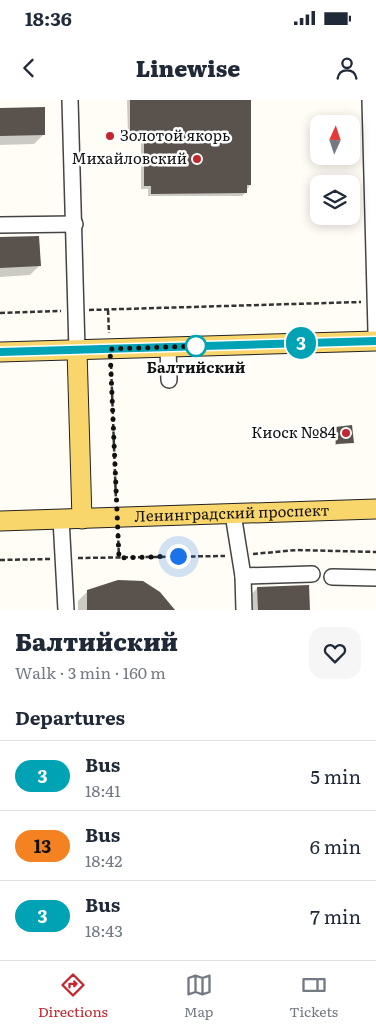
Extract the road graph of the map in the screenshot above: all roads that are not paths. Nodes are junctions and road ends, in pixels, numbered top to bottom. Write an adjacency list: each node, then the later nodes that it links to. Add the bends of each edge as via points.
1 (70, 100): 3 (lane)
2 (370, 100): 5 (lane)
3 (75, 224): 4 (lane); 9 (lane)
4 (0, 225)
5 (375, 302): 6 (lane)
6 (376, 332)
7 (376, 341): 8 (main road)
8 (168, 347): 9 (main road); 11 (lane)
9 (77, 350): 10 (main road); 15 (main road)
10 (0, 352)
11 (169, 380)
12 (376, 509): 13 (main road, Ленинградский проспект)
13 (233, 514): 15 (main road, Ленинградский проспект); 18 (lane)
14 (61, 519): 15 (main road, Ленинградский проспект); 16 (main road, Ленинградский проспект); 21 (lane)
15 (82, 519)
16 (0, 522)
17 (312, 574): 18 (lane)
18 (242, 576): 22 (lane)
19 (332, 577): 20 (lane)
20 (376, 578)
21 (66, 610)
22 (244, 610)

